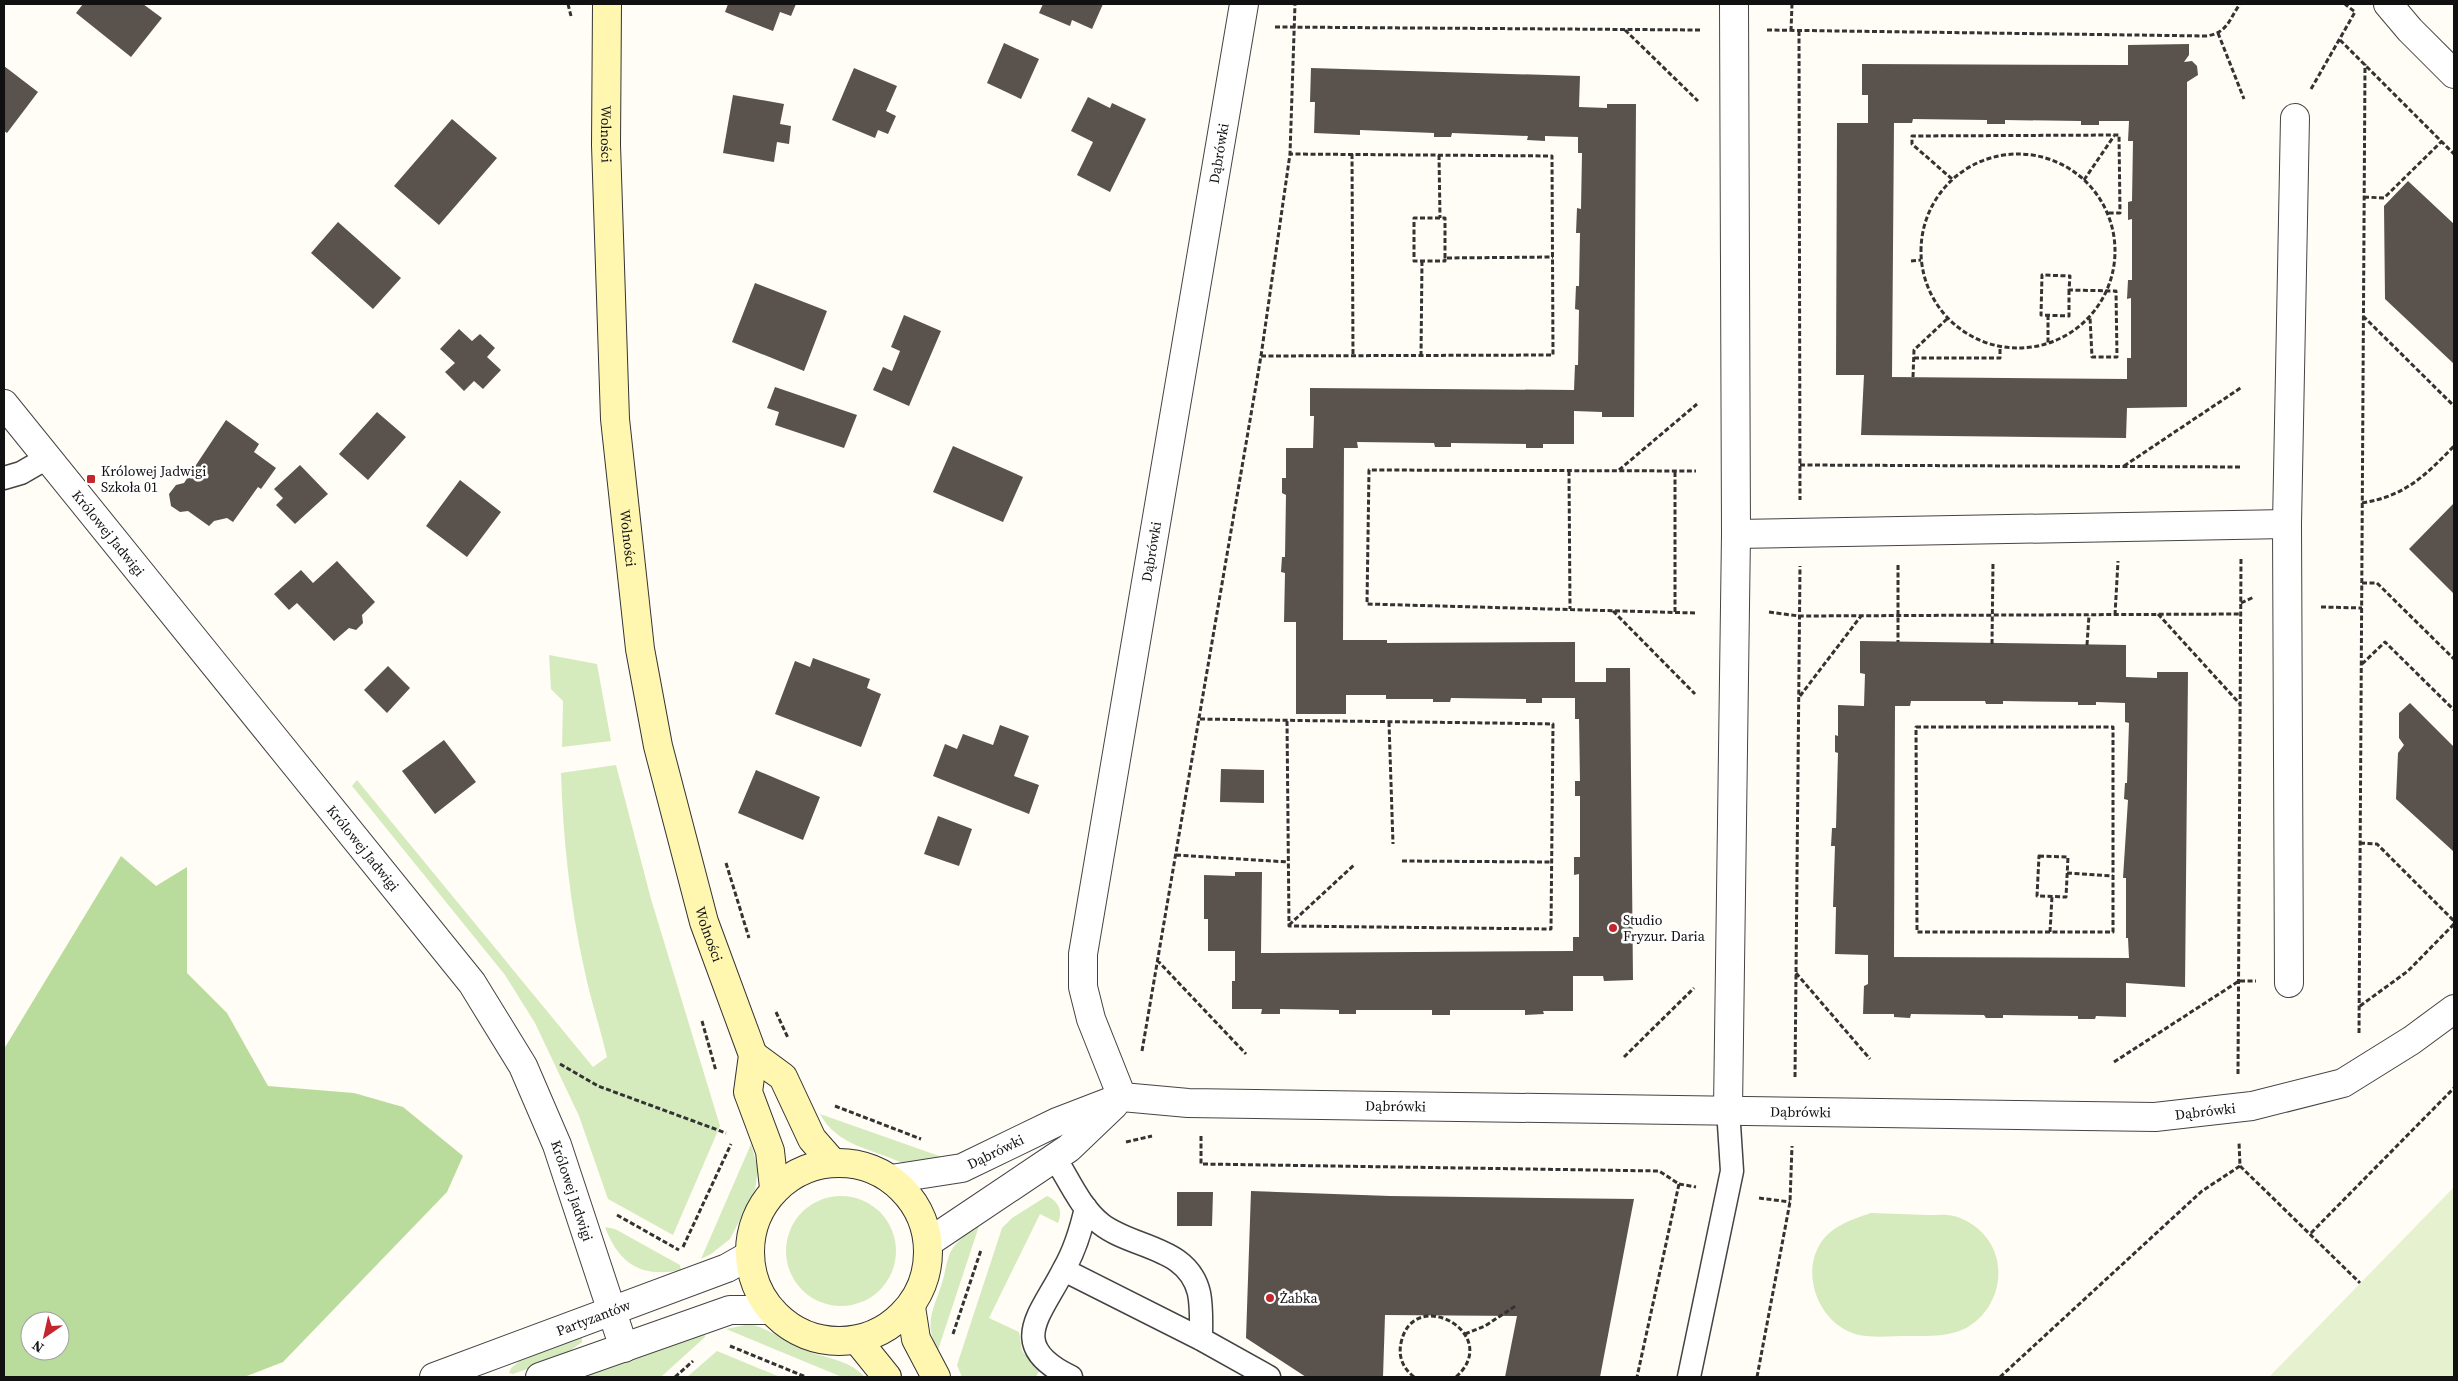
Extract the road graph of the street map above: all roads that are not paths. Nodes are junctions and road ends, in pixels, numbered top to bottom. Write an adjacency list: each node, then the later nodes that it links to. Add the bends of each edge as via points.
1 (607, 4): 14 (main road, Wolności, via 606,145 615,419 640,649 658,746 704,922)
2 (1734, 4): 11 (street)
3 (2388, 4): 5 (street)
4 (1242, 14): 15 (street, Dąbrówki, via 1083,954 1083,987 1091,1019)
5 (2454, 74)
6 (2295, 118): 10 (street)
7 (4, 404): 8 (street, Królowej Jadwigi)
8 (47, 458): 9 (lane, via 21,473); 26 (street, Królowej Jadwigi, via 472,983 523,1066 557,1145)
9 (4, 478)
10 (2287, 524): 11 (street); 12 (street)
11 (1736, 534): 16 (street)
12 (2289, 983)
13 (2454, 1009): 16 (street, Dąbrówki, via 2343,1083 2237,1108 2155,1117)
14 (753, 1055): 18 (main road, via 783,1077 812,1139); 20 (main road, Wolności, via 748,1092 770,1151)
15 (1122, 1097): 16 (street, Dąbrówki, via 1188,1103); 17 (street, via 1070,1148); 19 (street, Dąbrówki, via 1057,1122 962,1168)
16 (1728, 1109): 37 (lane, via 1732,1171)
17 (1055, 1158): 21 (lane); 22 (street)
18 (833, 1163): 19 (main road, via 864,1166); 20 (main road, via 803,1170)
19 (891, 1179): 22 (main road, via 910,1196 922,1218)
20 (774, 1188): 23 (main road, via 752,1229)
21 (1086, 1208): 24 (lane, via 1080,1236); 28 (lane, via 1111,1231 1158,1250 1186,1267 1196,1281 1200,1296)
22 (929, 1242): 25 (main road, via 929,1264 923,1287)
23 (750, 1255): 26 (street, Partyzantów, via 727,1268); 27 (main road, via 752,1277)
24 (1064, 1270): 28 (lane); 35 (lane, via 1038,1312 1033,1337 1044,1360)
25 (911, 1307): 29 (main road, via 878,1334); 34 (main road, via 916,1339)
26 (612, 1310): 30 (street, Królowej Jadwigi); 31 (street, Partyzantów)
27 (771, 1310): 29 (main road, via 798,1332 827,1342); 30 (street, via 730,1310)
28 (1201, 1339): 36 (lane)
29 (858, 1341): 33 (main road)
30 (624, 1348): 32 (street)
31 (451, 1374)
32 (540, 1377)
33 (887, 1377)
34 (936, 1377)
35 (1071, 1377)
36 (1269, 1377)
37 (1689, 1377)

